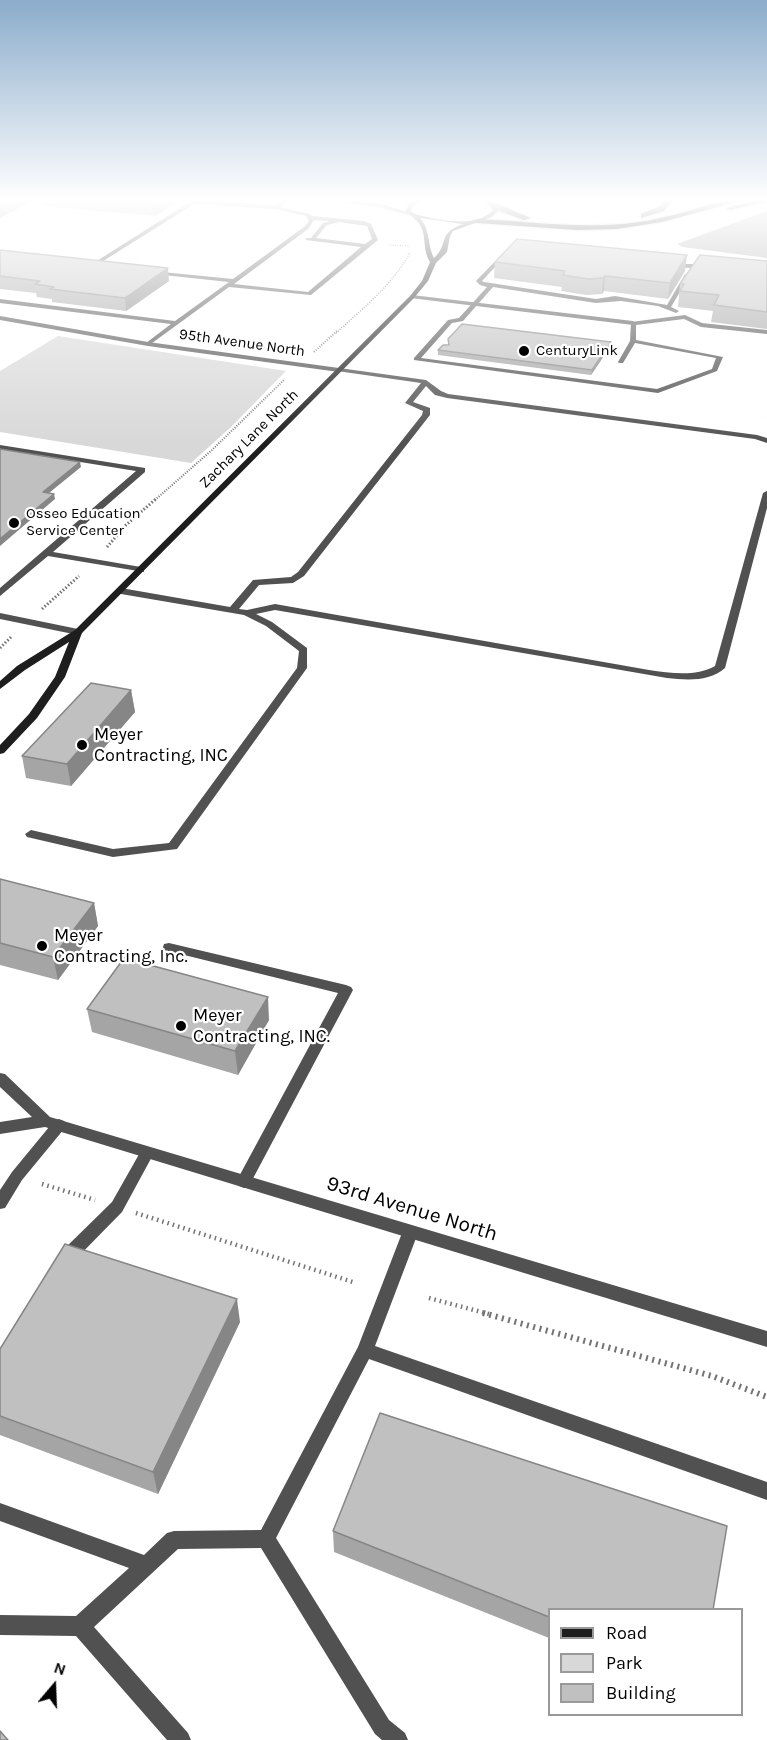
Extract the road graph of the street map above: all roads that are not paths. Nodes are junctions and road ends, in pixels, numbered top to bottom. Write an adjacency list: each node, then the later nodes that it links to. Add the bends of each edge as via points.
1 (235, 281): 6 (street)
2 (324, 281): 6 (street, via 309,294)
3 (425, 281): 11 (main road, Zachary Lane North)
4 (479, 281): 7 (street)
5 (684, 281): 15 (street)
6 (227, 285): 18 (street)
7 (491, 286): 9 (street); 14 (street)
8 (562, 290): 9 (street)
9 (532, 291): 12 (street, via 596,301)
10 (602, 294): 12 (street)
11 (412, 297): 14 (street); 26 (main road, Zachary Lane North)
12 (621, 299): 15 (street)
13 (0, 301): 18 (street)
14 (476, 304): 19 (street); 23 (street, via 461,320 450,321)
15 (669, 306): 16 (street)
16 (685, 316): 19 (street); 20 (street, via 701,324)
17 (0, 318): 22 (street, 95th Avenue North)
18 (176, 323): 22 (street)
19 (633, 323): 21 (street)
20 (767, 332)
21 (633, 341): 23 (street, via 720,357 715,370 658,391 416,359); 25 (street)
22 (148, 344): 26 (street, 95th Avenue North)
23 (429, 345): 24 (street)
24 (437, 346)
25 (621, 362)
26 (339, 370): 27 (street, 95th Avenue North); 32 (main road, Zachary Lane North)
27 (426, 382): 28 (street, via 447,396); 35 (street, via 409,403 427,410 426,415 301,574 293,580 256,582)
28 (767, 441)
29 (0, 447): 31 (street, via 142,470)
30 (767, 493): 36 (street, via 720,668 713,672 677,677 650,674 275,607)
31 (46, 553): 32 (street); 34 (street)
32 (141, 570): 33 (main road, Zachary Lane North)
33 (121, 591): 35 (street); 38 (main road, Zachary Lane North)
34 (0, 593)
35 (233, 610): 36 (street)
36 (247, 613): 41 (street, via 304,650 302,668 173,846 113,854)
37 (0, 616): 38 (street)
38 (78, 632): 39 (main road, Zachary Lane North); 40 (main road, Zachary Lane North, via 60,677 33,716)
39 (0, 686)
40 (0, 751)
41 (31, 834)
42 (170, 947): 47 (street, via 346,990)
43 (0, 1078): 44 (street, 93rd Avenue North)
44 (52, 1123): 45 (street, 93rd Avenue North); 46 (street, 93rd Avenue North); 48 (street)
45 (0, 1128)
46 (147, 1153): 47 (street, 93rd Avenue North); 50 (street, via 117,1207)
47 (244, 1182): 49 (street, 93rd Avenue North)
48 (0, 1203)
49 (410, 1233): 51 (street, 93rd Avenue North); 52 (street)
50 (54, 1274)
51 (767, 1339)
52 (365, 1350): 53 (street); 55 (street)
53 (767, 1491)
54 (0, 1512): 56 (street)
55 (266, 1539): 56 (street, via 174,1540); 60 (street, via 382,1726)
56 (146, 1565): 58 (street)
57 (0, 1625): 58 (street)
58 (80, 1626): 59 (street)
59 (181, 1740)
60 (398, 1740)

